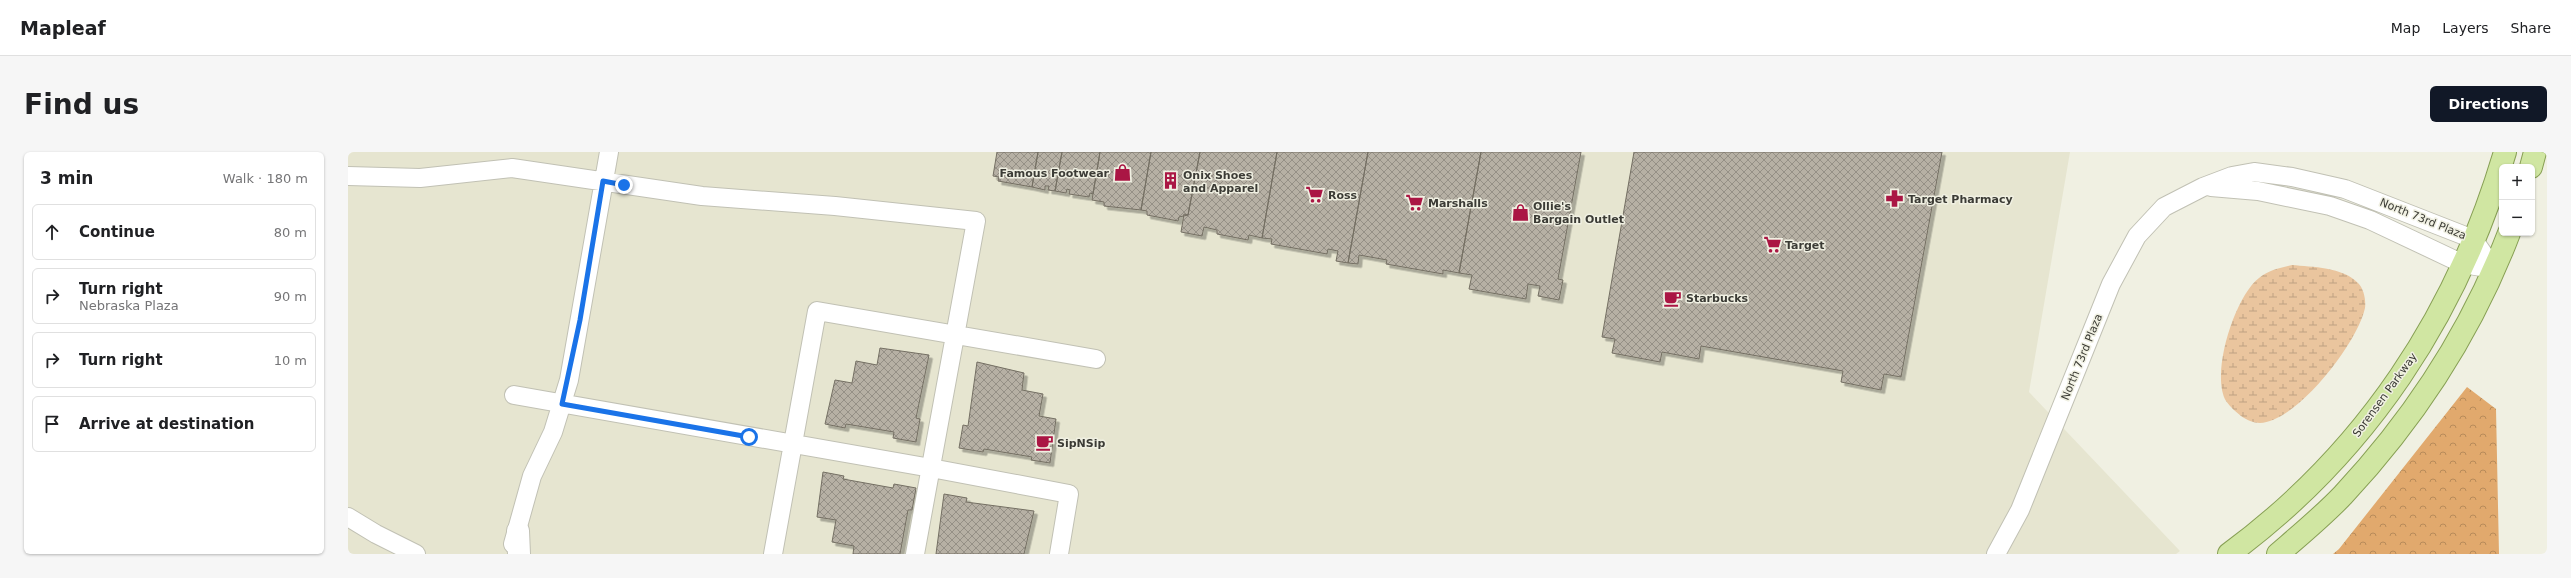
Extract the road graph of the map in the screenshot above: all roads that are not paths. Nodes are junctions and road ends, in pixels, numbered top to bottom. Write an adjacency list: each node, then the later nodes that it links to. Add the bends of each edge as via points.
1 (609, 152): 6 (street)
2 (2504, 152): 9 (main road, Sorensen Parkway)
3 (2535, 152): 4 (main road)
4 (2532, 164)
5 (348, 176): 6 (street, via 420,178 512,168)
6 (603, 181): 12 (street, via 702,196 835,206 976,221); 15 (street, via 580,320)
7 (2203, 187): 9 (street, North 73rd Plaza, via 2246,173 2292,177 2345,188); 10 (street, North 73rd Plaza, via 2253,190 2330,206 2376,223); 26 (street, North 73rd Plaza, via 2174,200 2150,220 2124,258 2111,284 2020,510)
8 (2508, 236): 11 (main road)
9 (2473, 239): 10 (main road, Sorensen Parkway); 11 (street, North 73rd Plaza)
10 (2463, 264): 11 (street, North 73rd Plaza); 27 (main road, Sorensen Parkway, via 2434,323 2406,369 2363,428 2340,456 2296,500)
11 (2494, 270): 28 (main road, via 2456,344 2411,413 2342,496)
12 (955, 335): 13 (street); 16 (street, via 816,311); 17 (street)
13 (1096, 359)
14 (514, 395): 15 (street)
15 (562, 404): 16 (street); 19 (street, via 532,476)
16 (793, 444): 17 (street); 23 (street)
17 (931, 468): 24 (street); 25 (street, via 1069,494)
18 (348, 517): 20 (street)
19 (518, 531): 21 (street); 22 (street)
20 (416, 554)
21 (509, 554)
22 (519, 554)
23 (773, 554)
24 (915, 554)
25 (1059, 554)
26 (1996, 554)
27 (2229, 554)
28 (2278, 554)

